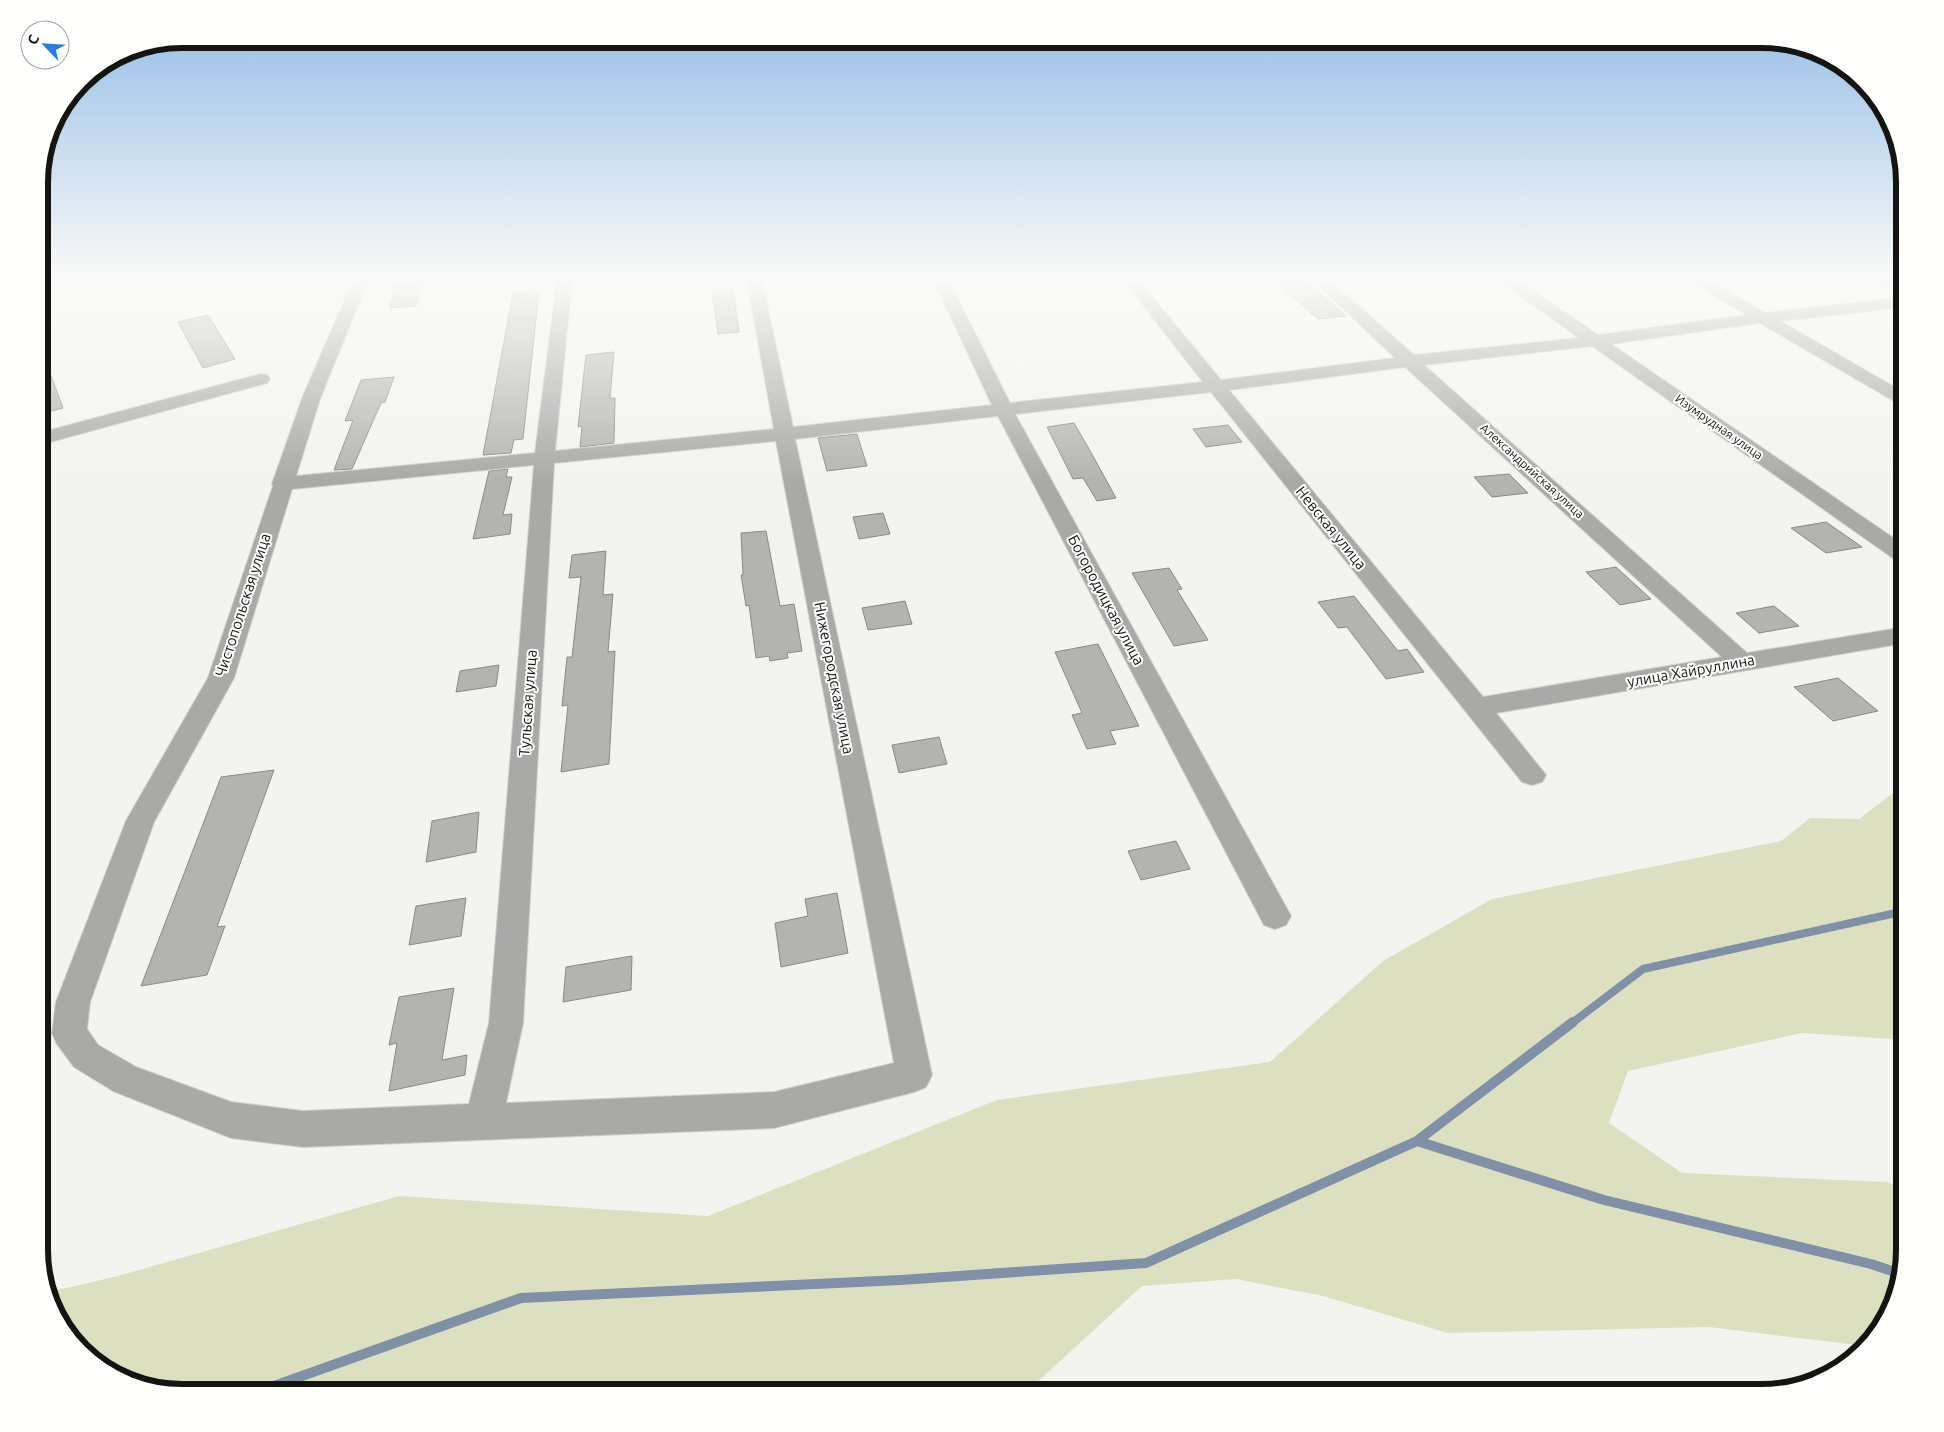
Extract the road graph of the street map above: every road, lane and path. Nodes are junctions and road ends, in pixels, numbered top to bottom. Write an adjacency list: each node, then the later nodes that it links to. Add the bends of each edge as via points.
1 (332, 348): 18 (street, Чистопольская улица)
2 (556, 348): 17 (street, Тульская улица)
3 (768, 348): 15 (street, Нижегородская улица)
4 (974, 348): 14 (street, Богородицкая улица)
5 (1185, 348): 12 (street, Невская улица)
6 (1395, 348): 10 (street, Александрийская улица)
7 (1531, 348): 10 (street)
8 (1604, 348): 19 (street, Изумрудная улица)
9 (1815, 348): 13 (street)
10 (1410, 361): 12 (street); 21 (street, Александрийская улица)
11 (262, 379): 16 (street)
12 (1216, 386): 14 (street); 22 (street, Невская улица)
13 (1896, 395)
14 (1004, 410): 15 (street); 24 (street, Богородицкая улица)
15 (785, 434): 17 (street); 25 (street, Нижегородская улица, via 914,1075 774,1110)
16 (48, 437)
17 (544, 458): 18 (street); 25 (street, Тульская улица, via 506,1022)
18 (282, 484): 25 (street, Чистопольская улица, via 221,678 140,821 73,1002 69,1033 86,1056 125,1079 231,1120 303,1130)
19 (1896, 550)
20 (1896, 636): 21 (street, улица Хайруллина)
21 (1742, 662): 22 (street, улица Хайруллина)
22 (1477, 707): 23 (street, Невская улица)
23 (1532, 775)
24 (1275, 916)
25 (483, 1123)

